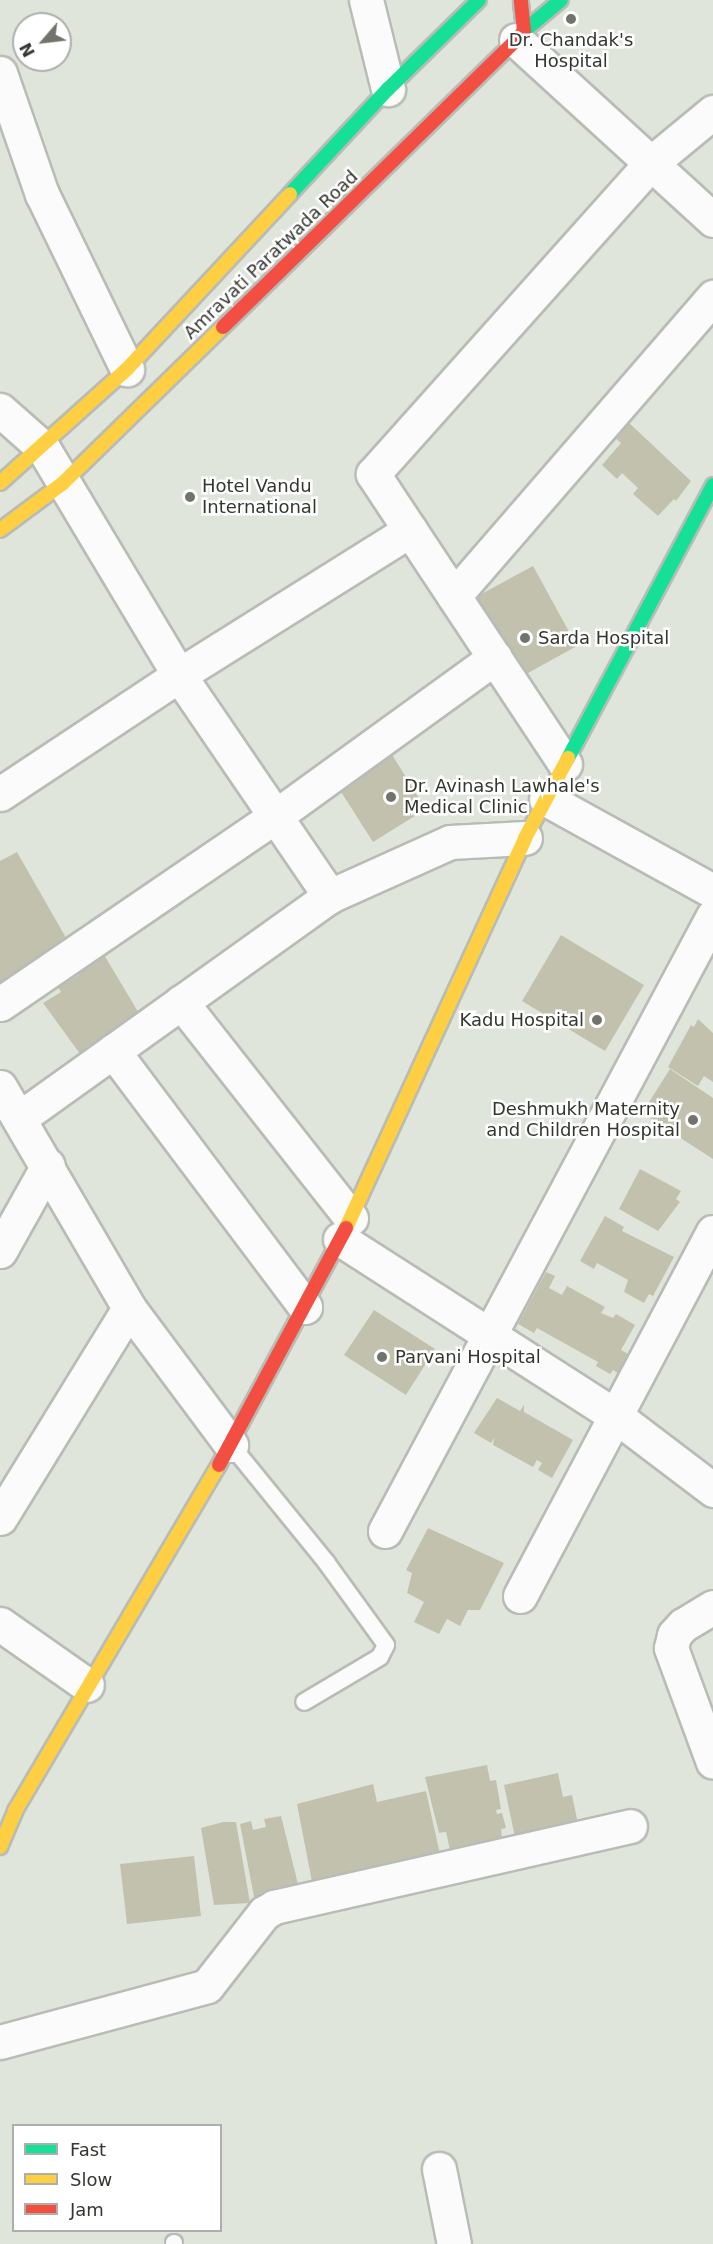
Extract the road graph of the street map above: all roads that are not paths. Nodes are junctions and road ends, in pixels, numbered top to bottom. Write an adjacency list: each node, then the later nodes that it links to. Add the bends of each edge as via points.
1 (366, 0): 7 (street)
2 (479, 0): 7 (main road, Amravati Paratwada Road)
3 (521, 0): 5 (main road)
4 (561, 0): 5 (main road, Amravati Paratwada Road)
5 (520, 35): 9 (street); 16 (main road, Amravati Paratwada Road)
6 (0, 73): 12 (street, via 42,194)
7 (387, 89): 12 (main road, Amravati Paratwada Road)
8 (713, 112): 9 (street)
9 (650, 164): 10 (street); 19 (street, via 373,474)
10 (713, 220)
11 (713, 297): 20 (street)
12 (127, 369): 14 (main road, Amravati Paratwada Road)
13 (0, 410): 14 (street)
14 (43, 448): 15 (main road, Amravati Paratwada Road); 16 (street)
15 (0, 483)
16 (63, 483): 18 (main road, Amravati Paratwada Road); 22 (street)
17 (713, 485): 23 (main road)
18 (0, 530)
19 (410, 530): 20 (street); 22 (street)
20 (454, 596): 21 (street)
21 (495, 657): 23 (street); 26 (street)
22 (179, 675): 24 (street); 26 (street)
23 (565, 764): 25 (main road)
24 (0, 794)
25 (546, 799): 27 (main road); 28 (street)
26 (277, 815): 29 (street); 32 (street)
27 (525, 838): 29 (street, via 450,842); 37 (main road)
28 (713, 891)
29 (330, 896): 31 (street)
30 (713, 916): 42 (street)
31 (181, 1002): 33 (street); 37 (street)
32 (0, 1004)
33 (113, 1051): 35 (street); 40 (street)
34 (0, 1087): 35 (street)
35 (21, 1117): 36 (street)
36 (48, 1165): 39 (street); 41 (street)
37 (346, 1228): 40 (main road); 42 (street)
38 (713, 1232): 43 (street)
39 (0, 1251)
40 (305, 1307): 44 (main road)
41 (129, 1308): 44 (street); 46 (street)
42 (489, 1337): 43 (street); 47 (street)
43 (616, 1418): 45 (street); 48 (street)
44 (231, 1445): 51 (main road); 52 (lane, via 326,1562 386,1645 380,1657)
45 (713, 1490)
46 (0, 1518)
47 (385, 1531)
48 (520, 1596)
49 (713, 1607): 53 (street, via 683,1625 674,1635 671,1648)
50 (0, 1624): 51 (street)
51 (87, 1685): 54 (main road)
52 (304, 1702)
53 (713, 1762)
54 (8, 1807): 56 (main road)
55 (630, 1826): 57 (street, via 274,1906 264,1913 207,1986)
56 (0, 1847)
57 (0, 2042)
58 (438, 2169): 59 (street)
59 (454, 2244)

